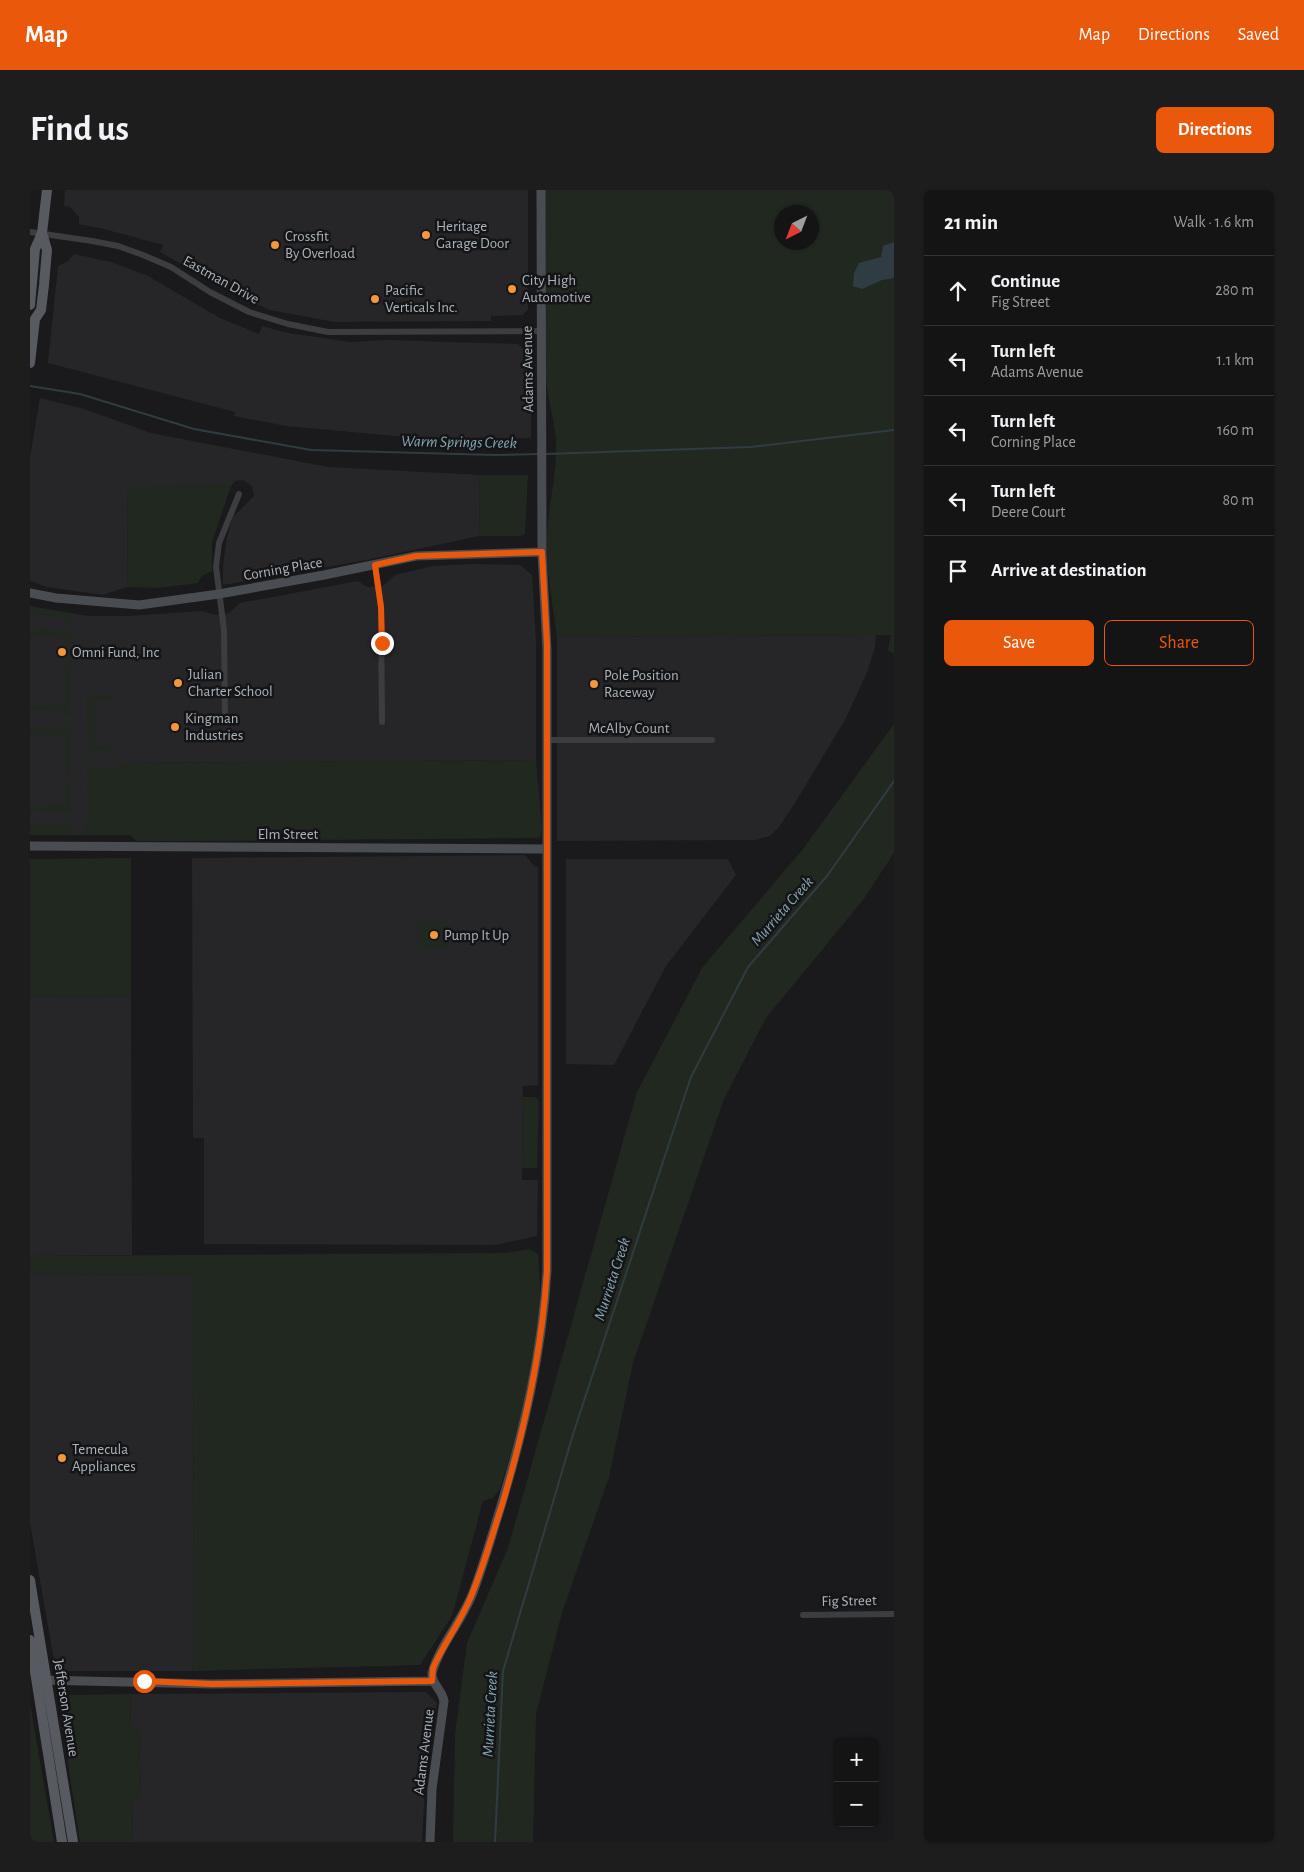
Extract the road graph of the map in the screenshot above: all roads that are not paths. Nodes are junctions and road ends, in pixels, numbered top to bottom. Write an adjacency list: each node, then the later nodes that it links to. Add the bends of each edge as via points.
1 (47, 190): 4 (main road)
2 (540, 190): 7 (street, Adams Avenue)
3 (30, 232): 4 (street, Eastman Drive)
4 (42, 233): 5 (main road, via 35,249); 6 (main road, via 47,250 41,310); 7 (street, Eastman Drive, via 118,246 171,267 249,312 328,332)
5 (30, 304)
6 (32, 315): 8 (main road)
7 (541, 331): 10 (street, Adams Avenue)
8 (30, 363)
9 (239, 494): 13 (street, via 219,543 216,567)
10 (542, 552): 11 (street, Corning Place, via 416,556); 16 (street, Adams Avenue, via 547,644)
11 (375, 565): 13 (street, Corning Place); 15 (street, via 381,607)
12 (30, 593): 13 (street, Corning Place, via 139,605)
13 (219, 594): 14 (street, via 224,630)
14 (225, 721)
15 (382, 722)
16 (546, 740): 17 (street, McAlby Count); 19 (street, Adams Avenue)
17 (712, 740)
18 (30, 846): 19 (street, Elm Street)
19 (546, 849): 25 (street, Adams Avenue, via 547,1271 540,1344 519,1443 481,1571 468,1603 433,1668)
20 (30, 1580): 24 (main road, Jefferson Avenue)
21 (894, 1614): 22 (street, Fig Street)
22 (804, 1615)
23 (30, 1640): 24 (main road, Jefferson Avenue)
24 (38, 1680): 25 (street, via 212,1684); 26 (main road, Jefferson Avenue); 27 (main road, Jefferson Avenue)
25 (432, 1681): 28 (street, Adams Avenue, via 441,1691 444,1701 432,1789)
26 (62, 1842)
27 (73, 1842)
28 (430, 1842)

